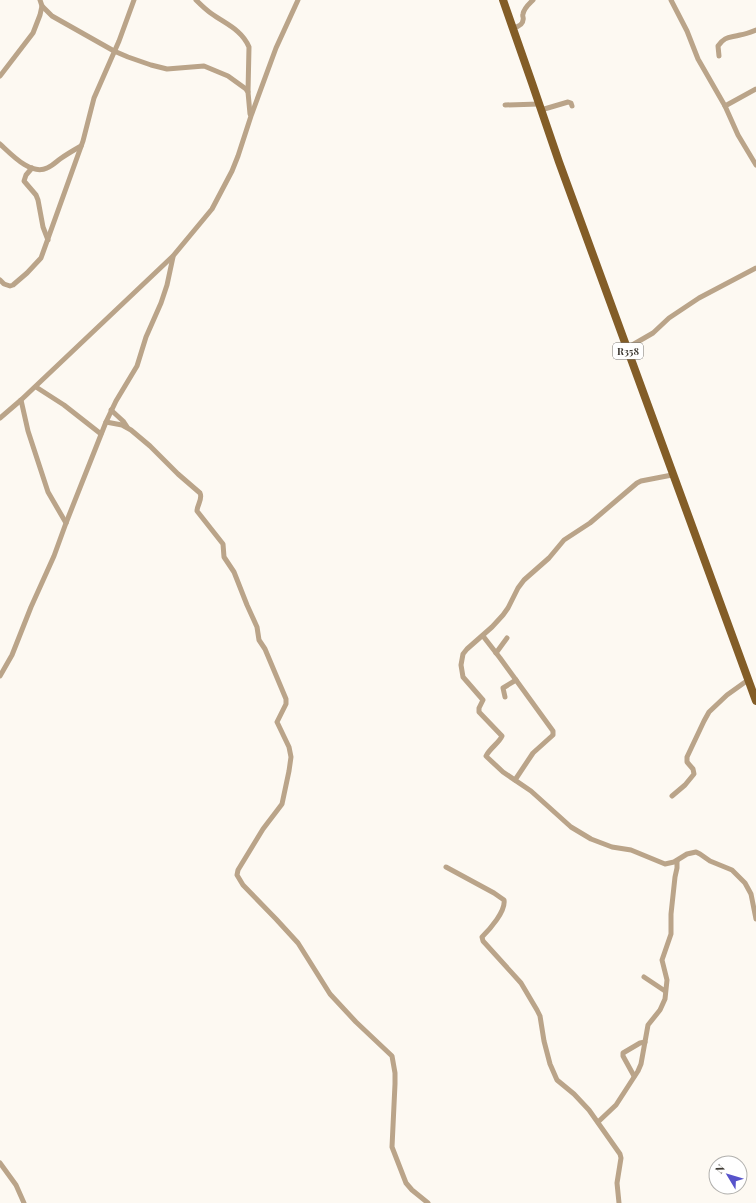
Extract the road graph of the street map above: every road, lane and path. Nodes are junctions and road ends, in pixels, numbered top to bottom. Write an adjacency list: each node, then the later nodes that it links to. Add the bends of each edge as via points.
1 (40, 0): 8 (street)
2 (134, 0): 11 (street)
3 (196, 0): 15 (street, via 236,29 246,41 249,47)
4 (298, 0): 20 (street, via 276,48)
5 (503, 0): 9 (main road, R358)
6 (532, 0): 9 (street, via 522,14 522,23)
7 (671, 0): 18 (street, via 698,59)
8 (42, 6): 11 (street, via 52,16); 13 (street, via 33,33)
9 (513, 28): 19 (main road, R358)
10 (756, 30): 12 (street, via 723,40 718,46)
11 (114, 51): 15 (street, via 163,68 207,66 228,76); 22 (street, via 94,98)
12 (720, 56)
13 (0, 76)
14 (756, 89): 18 (street)
15 (248, 92): 20 (street)
16 (505, 105): 19 (street)
17 (572, 106): 19 (street, via 568,102)
18 (725, 106): 23 (street)
19 (540, 107): 29 (main road, R358)
20 (251, 116): 26 (street, via 238,156 219,198 208,216)
21 (0, 144): 24 (street, via 20,162)
22 (81, 146): 24 (street, via 48,168); 25 (street)
23 (756, 166)
24 (32, 168): 25 (street, via 24,181 37,197)
25 (48, 240): 28 (street, via 41,258 20,280 10,286)
26 (173, 256): 30 (street); 32 (street, via 166,285 137,366)
27 (756, 268): 29 (street, via 696,300)
28 (0, 280)
29 (627, 348): 37 (main road, R358)
30 (36, 387): 31 (street); 36 (street)
31 (21, 400): 33 (street); 38 (street, via 28,431 48,492)
32 (111, 410): 34 (street); 35 (street)
33 (0, 418)
34 (106, 422): 35 (street); 36 (street)
35 (128, 428): 59 (street, via 200,493 198,511 223,544 224,558 236,576 257,627 259,640 286,699 277,722 289,747 291,758 282,804 263,829 237,875 243,885 298,944 330,994 392,1056 396,1084 392,1147 406,1183)
36 (101, 434): 38 (street)
37 (672, 474): 39 (street, via 637,483 590,523 564,540 549,558 524,580 503,616); 44 (main road, R358)
38 (66, 523): 42 (street, via 12,655)
39 (483, 636): 41 (street); 47 (street, via 467,648 462,656 462,674 483,699 478,708 479,712 502,736 489,750 487,757)
40 (507, 638): 41 (street)
41 (496, 653): 43 (street)
42 (0, 676)
43 (516, 680): 45 (street, via 503,688); 47 (street, via 554,733 533,753)
44 (748, 680): 46 (main road, R358); 48 (street, via 727,694 707,715 687,757 694,774)
45 (505, 697)
46 (756, 701)
47 (515, 780): 49 (street, via 532,791 571,827 591,839 612,847 631,850 665,864)
48 (672, 796)
49 (677, 860): 51 (street, via 696,852 736,873 751,894); 53 (street, via 671,934 662,960 667,980)
50 (446, 867): 56 (street, via 504,900 503,909 482,937 483,941 521,983 537,1010 556,1080 574,1094)
51 (756, 919)
52 (644, 977): 53 (street)
53 (665, 991): 54 (street, via 665,999 660,1010 648,1025)
54 (645, 1042): 55 (street, via 641,1064); 55 (street, via 622,1054)
55 (634, 1076): 56 (street, via 616,1106)
56 (598, 1122): 60 (street, via 621,1155 617,1183)
57 (0, 1163): 58 (street, via 16,1185)
58 (24, 1203)
59 (428, 1203)
60 (619, 1203)

